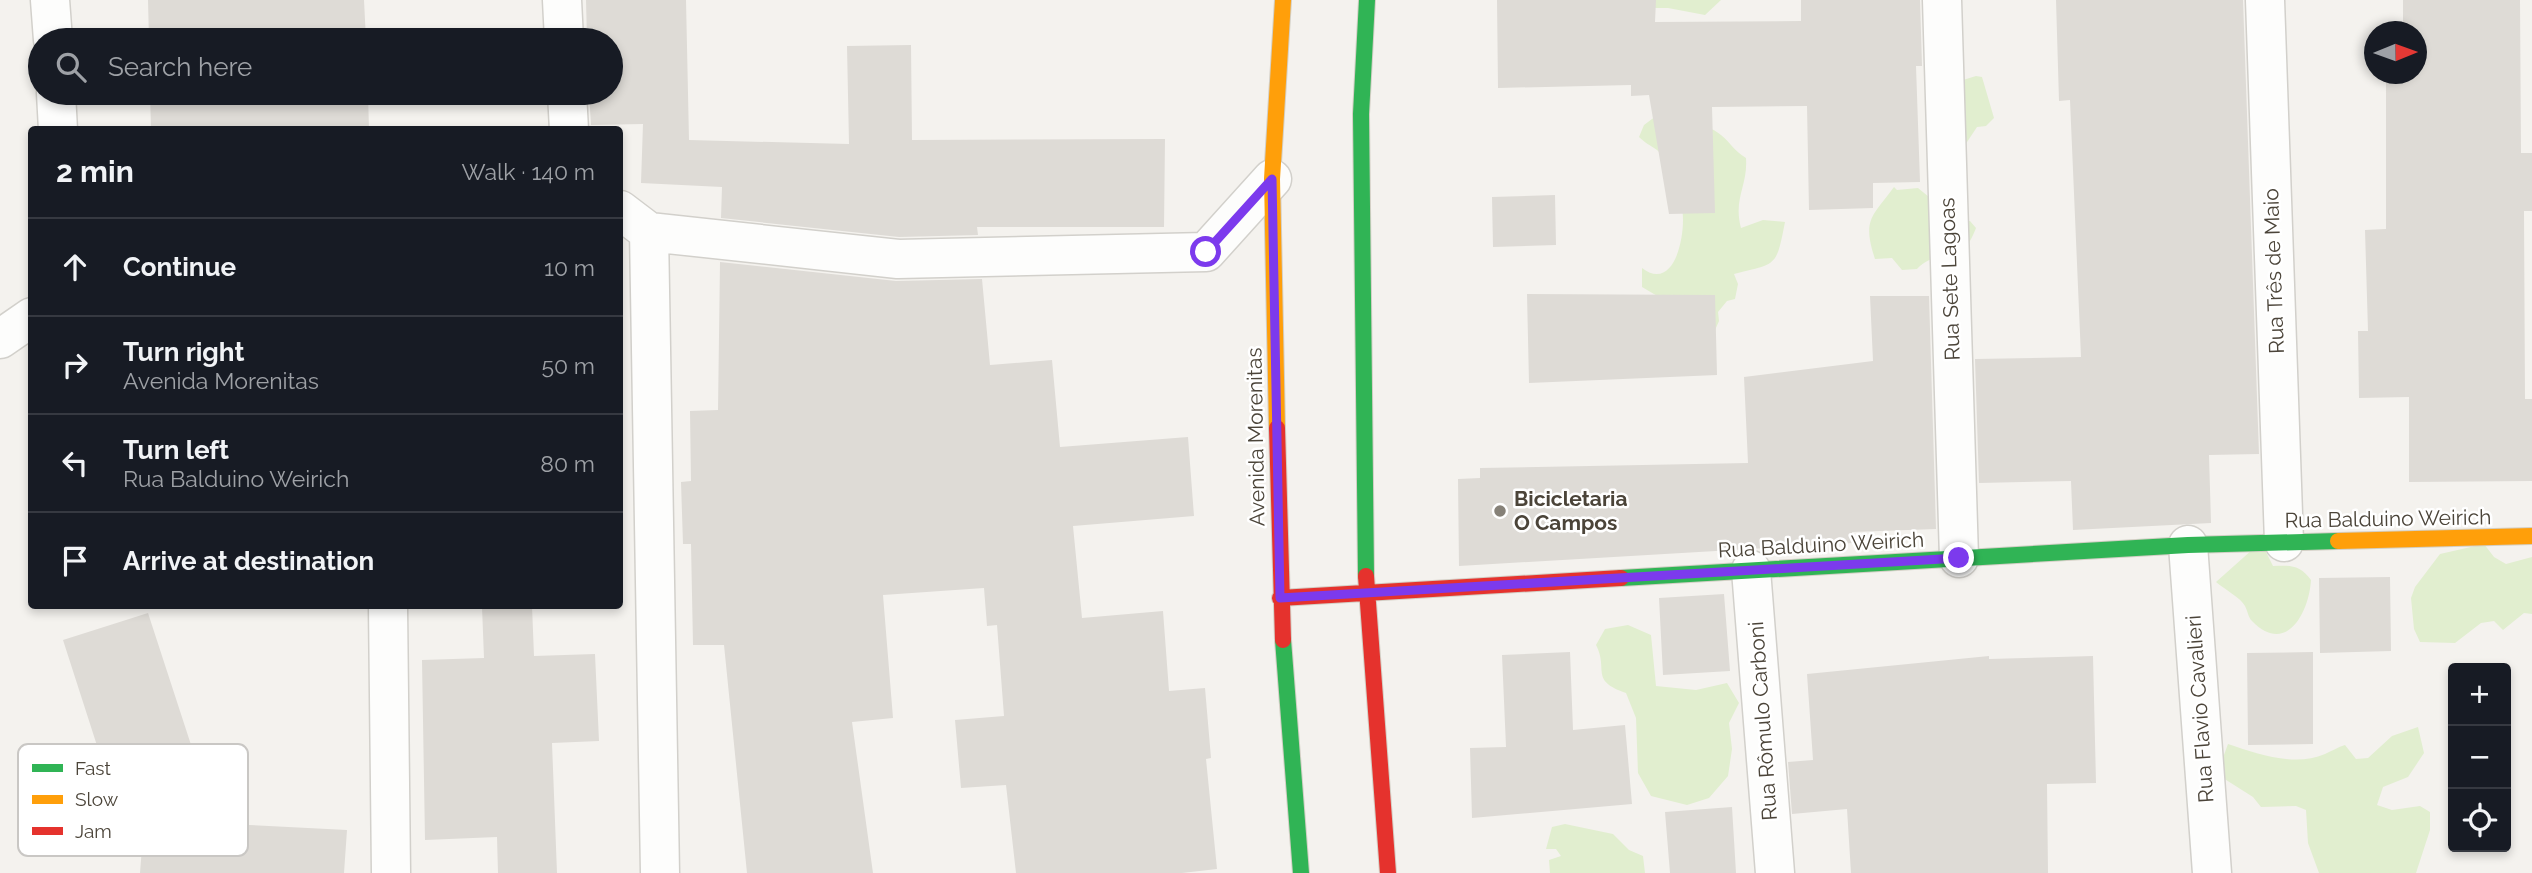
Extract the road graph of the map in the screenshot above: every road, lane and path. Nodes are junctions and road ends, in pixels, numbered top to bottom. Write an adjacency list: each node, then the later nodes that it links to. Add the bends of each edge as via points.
1 (51, 0): 7 (street)
2 (562, 0): 8 (street)
3 (1283, 0): 13 (main road, Avenida Morenitas)
4 (1367, 0): 22 (main road, via 1361,114)
5 (1942, 0): 20 (street, Rua Sete Lagoas)
6 (2265, 0): 18 (street, Rua Três de Maio)
7 (52, 28)
8 (563, 28)
9 (57, 105): 11 (street)
10 (568, 105): 12 (street)
11 (58, 126)
12 (569, 126)
13 (1272, 179): 14 (street, via 1206,252 898,259); 23 (main road, Avenida Morenitas)
14 (634, 221): 26 (street)
15 (28, 320): 16 (street)
16 (0, 339)
17 (2532, 536): 18 (main road, Rua Balduino Weirich)
18 (2284, 542): 19 (main road, Rua Balduino Weirich)
19 (2188, 545): 20 (main road, Rua Balduino Weirich); 30 (street, Rua Flavio Cavalieri)
20 (1959, 558): 21 (main road, Rua Balduino Weirich)
21 (1751, 570): 22 (main road, Rua Balduino Weirich); 29 (street, Rua Rômulo Carboni)
22 (1366, 592): 23 (main road, Rua Balduino Weirich); 28 (main road)
23 (1280, 598): 27 (main road, Avenida Morenitas)
24 (388, 609): 25 (street)
25 (391, 873)
26 (660, 873)
27 (1301, 873)
28 (1388, 873)
29 (1775, 873)
30 (2212, 873)

